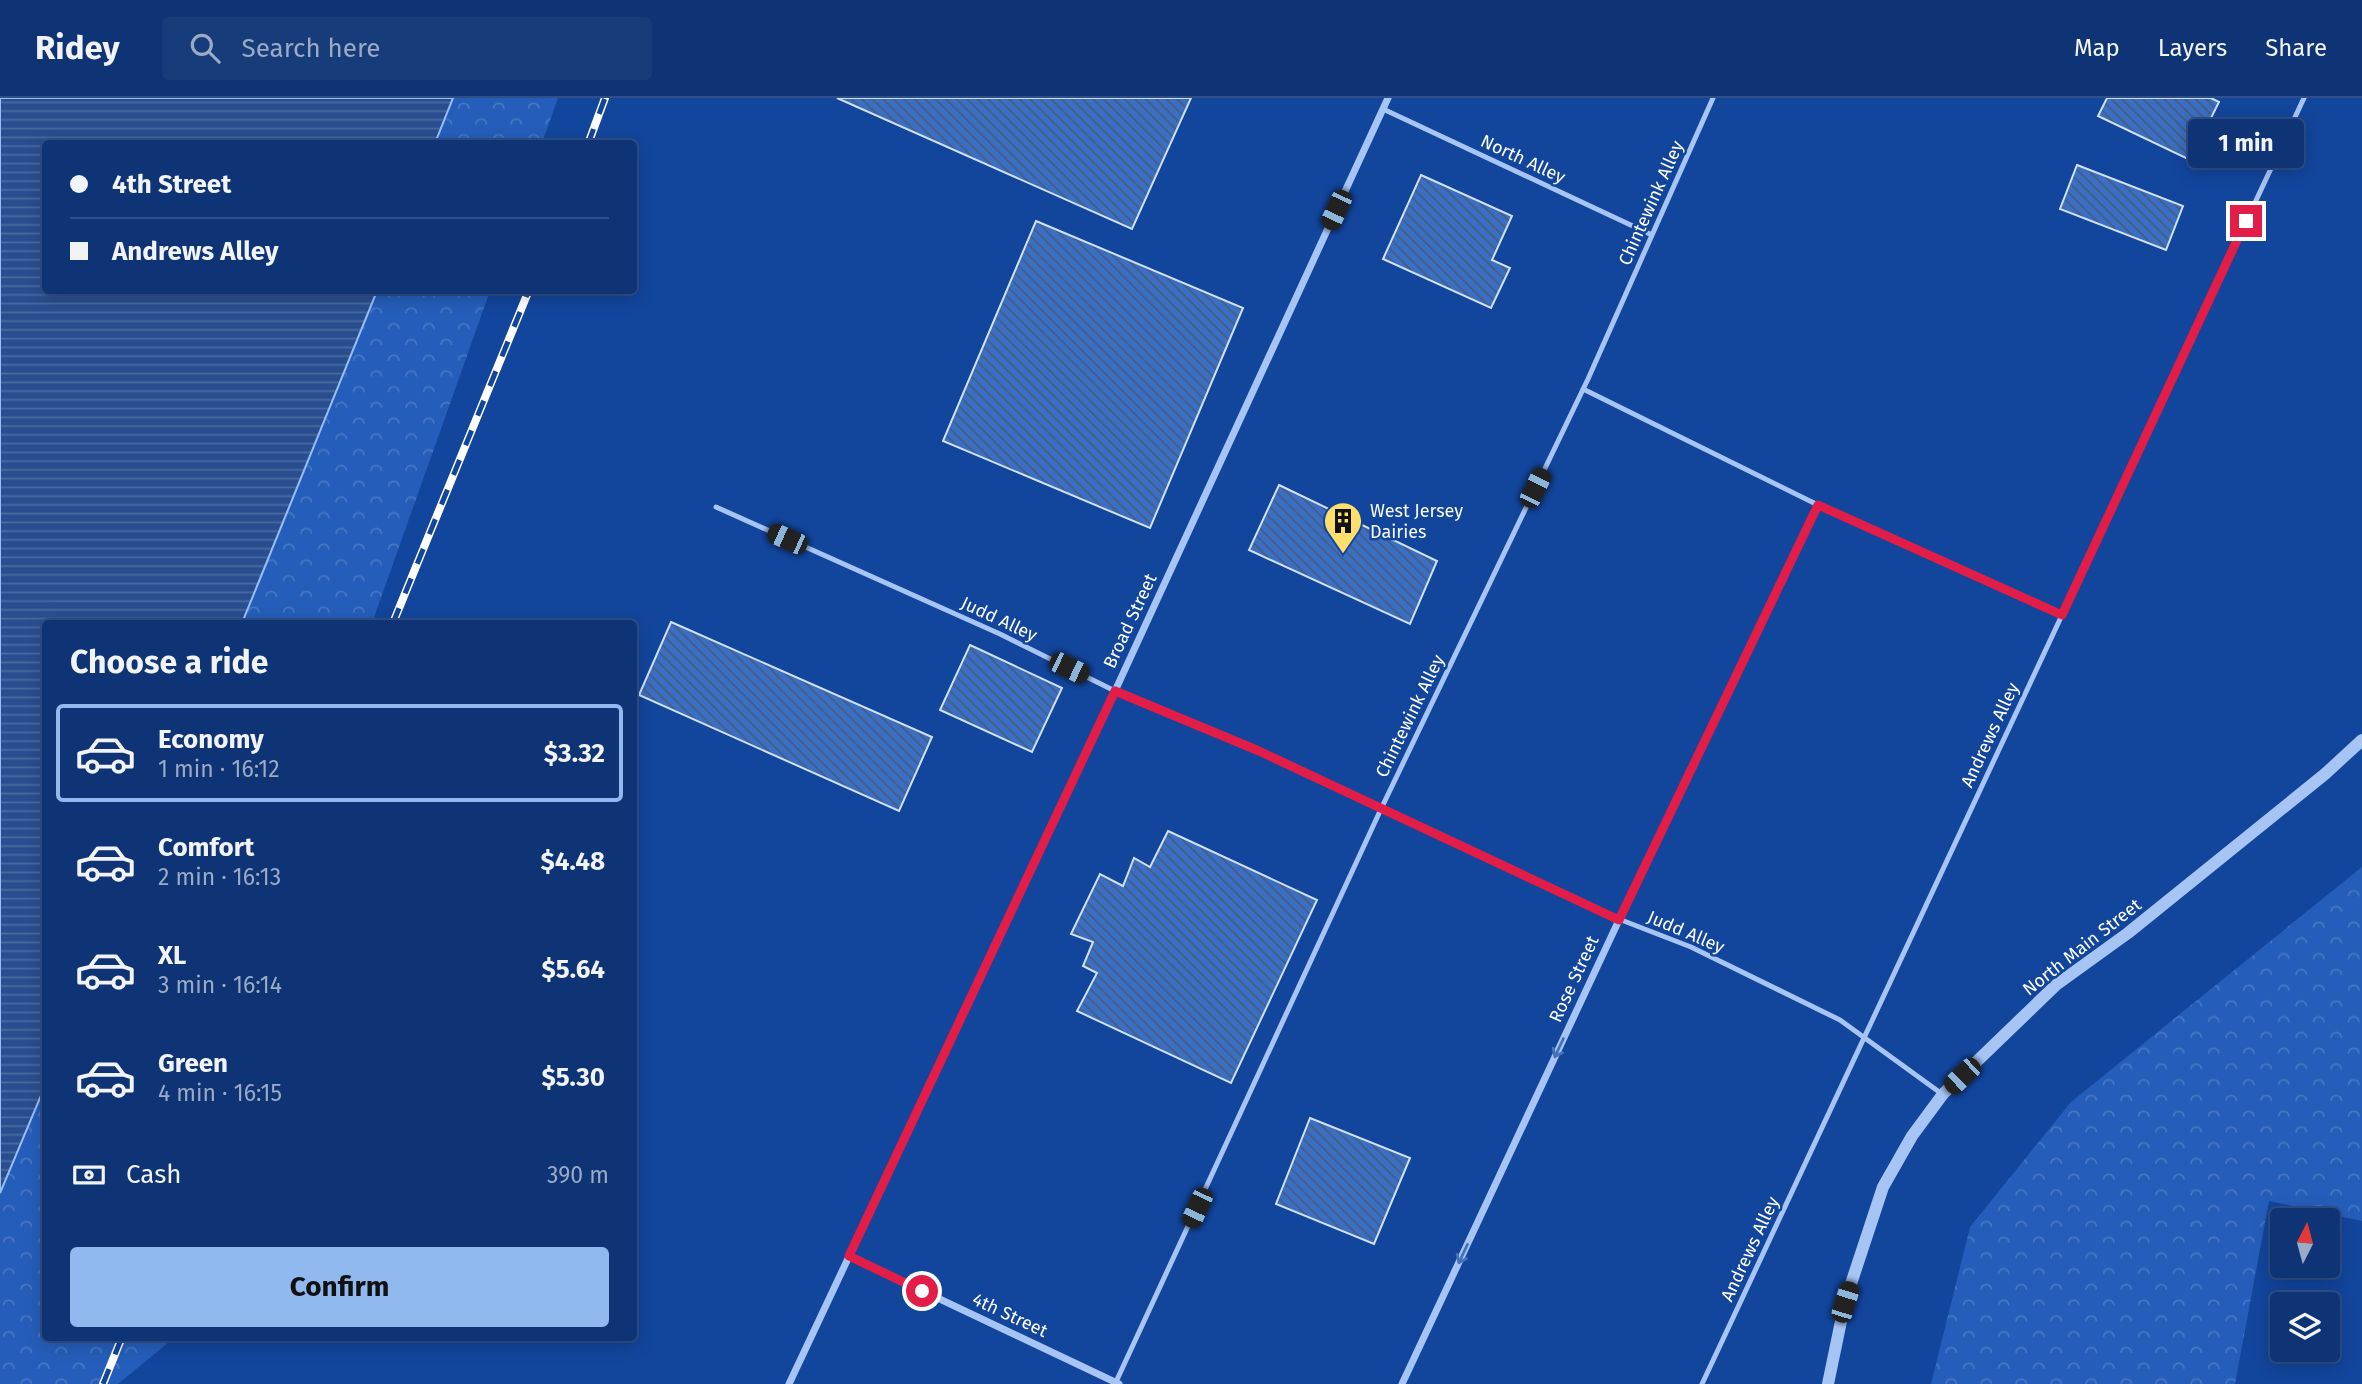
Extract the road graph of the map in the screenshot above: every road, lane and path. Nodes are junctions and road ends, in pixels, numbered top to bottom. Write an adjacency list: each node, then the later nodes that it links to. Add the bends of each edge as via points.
1 (1388, 98): 4 (street, Broad Street)
2 (1713, 98): 5 (lane, Chintewink Alley)
3 (2304, 98): 9 (lane, Andrews Alley)
4 (1383, 109): 5 (lane, North Alley); 10 (street, Broad Street)
5 (1652, 235): 6 (lane, Chintewink Alley)
6 (1583, 389): 7 (lane); 12 (lane, Chintewink Alley)
7 (1818, 505): 9 (lane); 13 (lane, Rose Street)
8 (716, 507): 10 (lane, Judd Alley, via 1000,634)
9 (2062, 615): 14 (lane, Andrews Alley)
10 (1115, 691): 12 (lane, Judd Alley, via 1259,751); 16 (street, Broad Street)
11 (2362, 740): 15 (street, North Main Street, via 2159,908 2056,985)
12 (1381, 809): 13 (lane, Judd Alley); 17 (lane, Chintewink Alley)
13 (1619, 920): 14 (lane, Judd Alley, via 1691,947); 19 (street, Rose Street, one-way to 19)
14 (1865, 1035): 15 (lane, Judd Alley); 20 (lane, Andrews Alley)
15 (1943, 1094): 21 (street, North Main Street, via 1883,1187 1845,1302)
16 (849, 1256): 17 (street, 4th Street); 18 (street, Broad Street)
17 (1117, 1383)
18 (789, 1384)
19 (1402, 1384)
20 (1702, 1384)
21 (1828, 1384)

